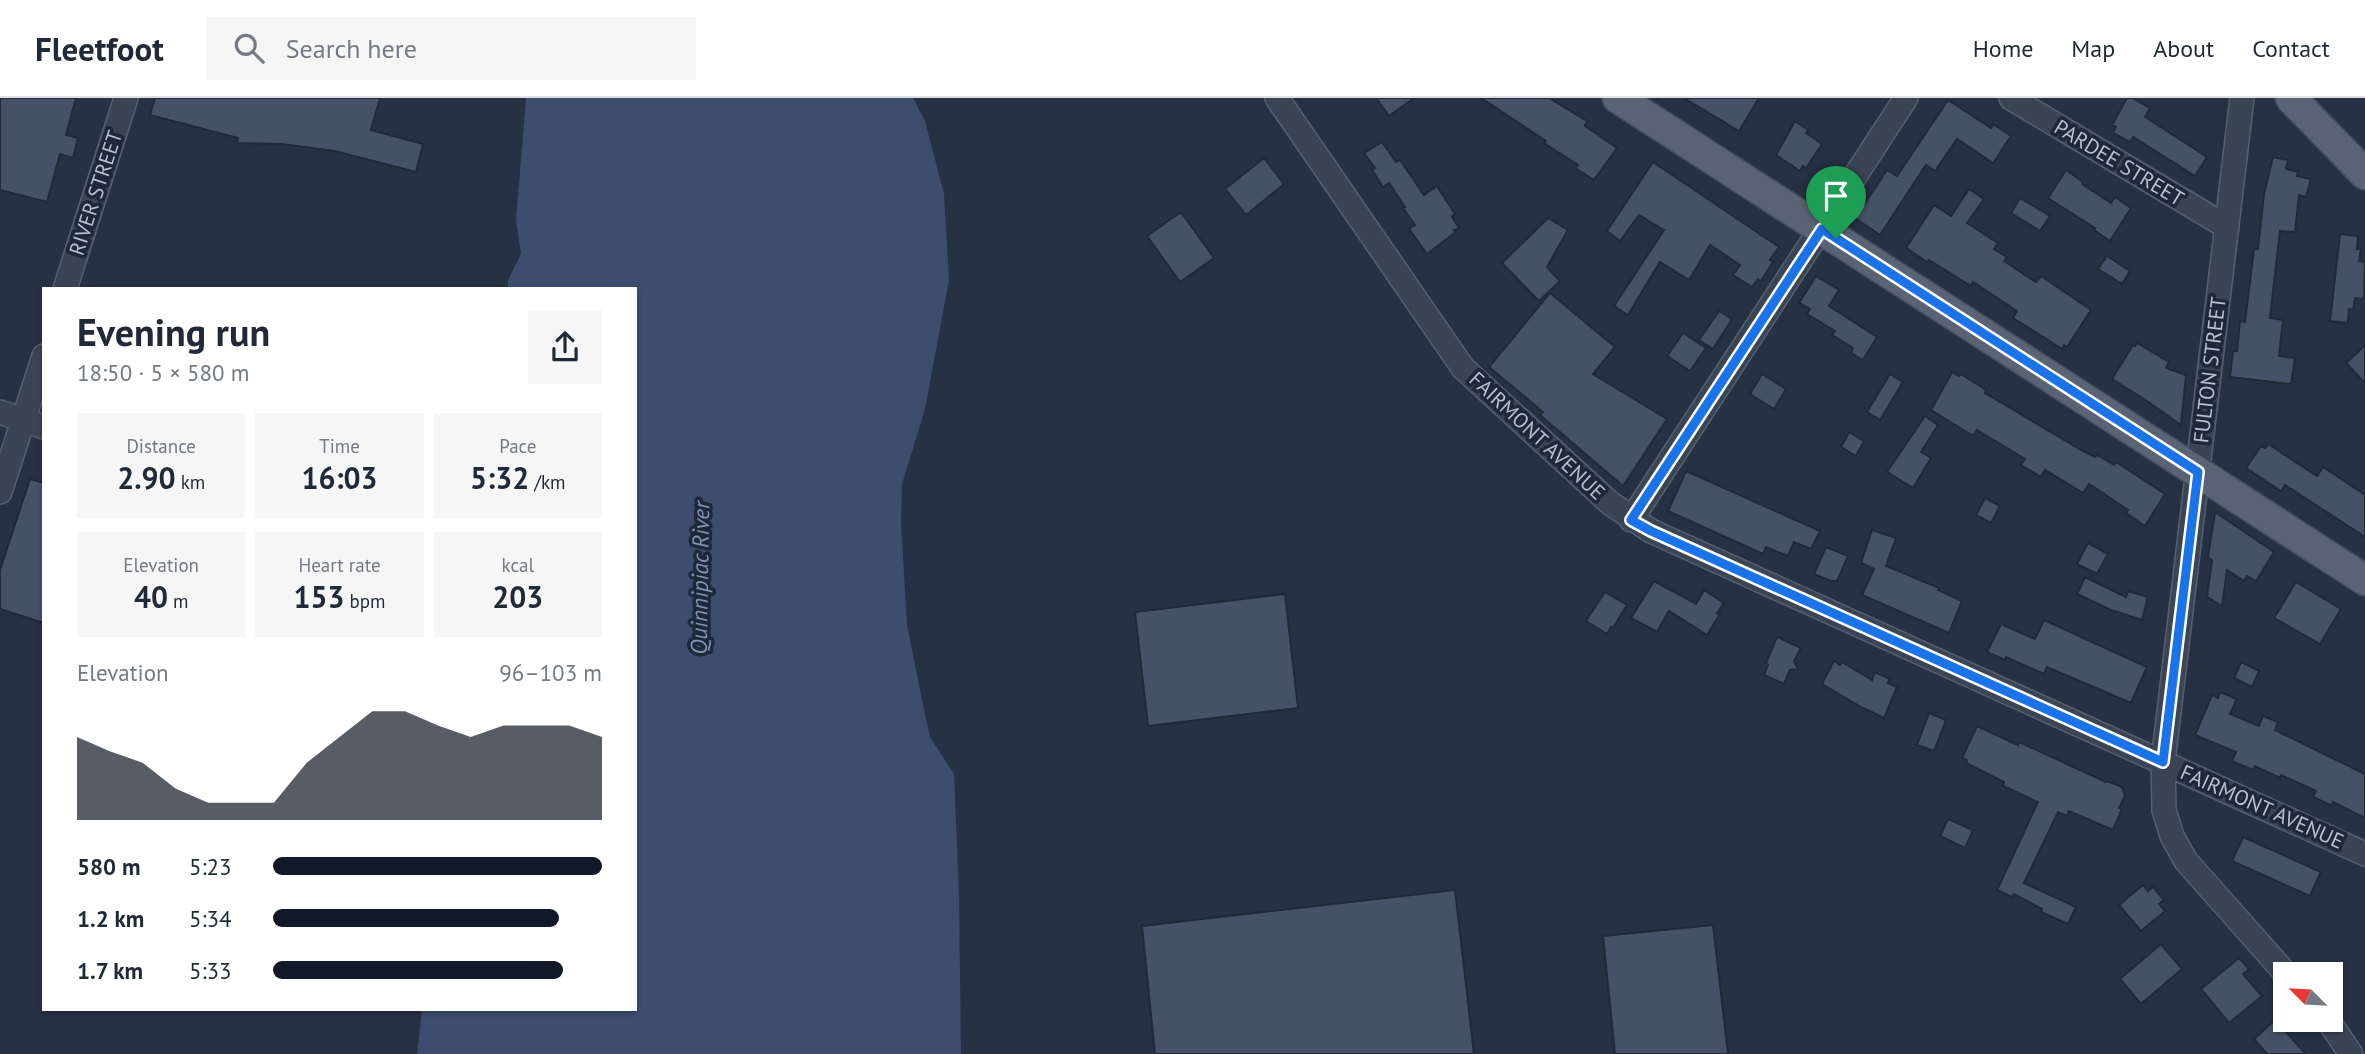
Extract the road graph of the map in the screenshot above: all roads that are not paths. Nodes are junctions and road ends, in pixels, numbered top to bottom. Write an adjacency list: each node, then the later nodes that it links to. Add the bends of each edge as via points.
1 (126, 98): 11 (street, RIVER STREET)
2 (1277, 98): 17 (street, FAIRMONT AVENUE, via 1463,368)
3 (1618, 98): 10 (main road)
4 (1906, 98): 10 (street)
5 (2011, 98): 9 (street, PARDEE STREET)
6 (2242, 98): 9 (street, FULTON STREET)
7 (2291, 98): 8 (main road)
8 (2365, 174)
9 (2227, 227): 15 (street, FULTON STREET)
10 (1822, 229): 15 (main road); 17 (street)
11 (66, 287)
12 (42, 369): 14 (street)
13 (0, 412): 14 (street)
14 (34, 423): 16 (street)
15 (2198, 472): 18 (main road); 19 (street, FULTON STREET)
16 (0, 492)
17 (1631, 520): 19 (street, FAIRMONT AVENUE)
18 (2365, 580)
19 (2163, 762): 20 (street, FAIRMONT AVENUE); 21 (street, FULTON STREET, via 2164,810 2186,861)
20 (2365, 854)
21 (2275, 962)
22 (2336, 1032): 23 (street)
23 (2351, 1054)

